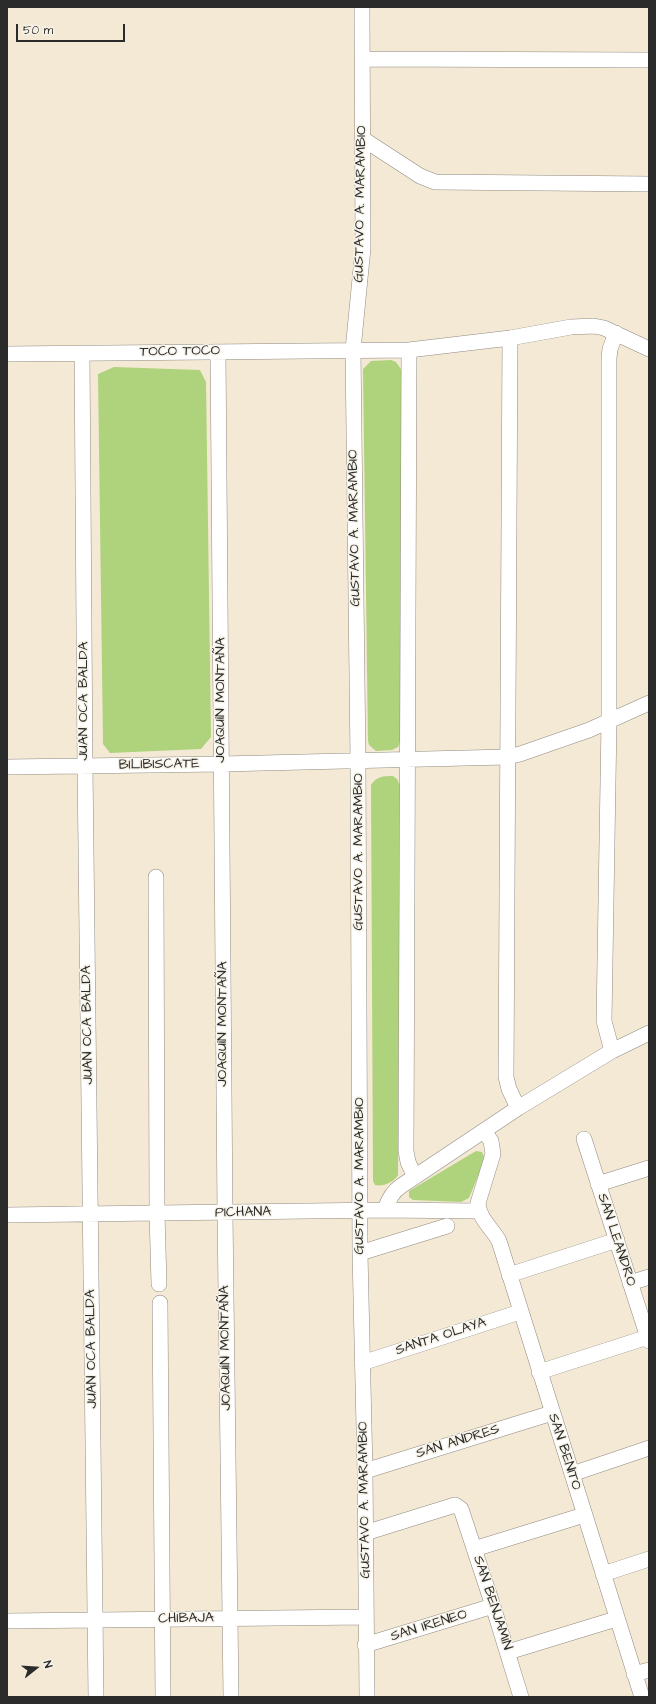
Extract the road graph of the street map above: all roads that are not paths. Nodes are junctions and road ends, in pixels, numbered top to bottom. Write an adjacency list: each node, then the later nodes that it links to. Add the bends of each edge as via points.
1 (362, 7): 2 (street, GUSTAVO A. MARAMBIO)
2 (363, 58): 3 (street); 4 (street, GUSTAVO A. MARAMBIO)
3 (649, 60)
4 (363, 139): 5 (street, via 420,176 435,182); 8 (street, GUSTAVO A. MARAMBIO, via 363,263)
5 (649, 184)
6 (616, 333): 7 (street, TOCO TOCO, via 594,326 581,326); 10 (street, TOCO TOCO); 15 (street, via 609,358)
7 (510, 338): 9 (street, TOCO TOCO); 16 (street)
8 (353, 350): 9 (street, TOCO TOCO); 11 (street, TOCO TOCO); 17 (street, GUSTAVO A. MARAMBIO)
9 (409, 350): 18 (street)
10 (649, 350)
11 (218, 352): 12 (street, TOCO TOCO); 19 (street, JOAQUÍN MONTAÑA)
12 (82, 353): 13 (street, TOCO TOCO); 20 (street, JUAN OCA BALDA)
13 (7, 354)
14 (649, 703): 15 (street, BILIBISCATE)
15 (609, 722): 16 (street, BILIBISCATE); 24 (street, via 604,1021)
16 (507, 756): 18 (street, BILIBISCATE); 25 (street, via 506,1077)
17 (358, 760): 18 (street, BILIBISCATE); 19 (street, BILIBISCATE); 31 (street, GUSTAVO A. MARAMBIO)
18 (408, 760): 29 (street, via 406,1151)
19 (222, 764): 20 (street, BILIBISCATE); 34 (street, JOAQUÍN MONTAÑA)
20 (85, 766): 21 (street, BILIBISCATE); 35 (street, JUAN OCA BALDA)
21 (7, 767)
22 (156, 877): 36 (street)
23 (649, 1033): 24 (street)
24 (612, 1050): 25 (street)
25 (518, 1108): 26 (street)
26 (484, 1131): 29 (street); 33 (street, via 491,1141 494,1154 478,1203)
27 (584, 1139): 30 (street, SAN LEANDRO)
28 (649, 1168): 30 (street)
29 (415, 1177): 32 (street, via 395,1190)
30 (598, 1184): 39 (street, SAN LEANDRO)
31 (361, 1210): 32 (street, PICHANA); 34 (street, PICHANA); 40 (street, GUSTAVO A. MARAMBIO)
32 (385, 1210): 33 (street, PICHANA)
33 (479, 1211): 41 (street, SAN BENITO, via 499,1241)
34 (225, 1213): 36 (street, PICHANA); 60 (street, JOAQUÍN MONTAÑA)
35 (90, 1214): 36 (street, PICHANA); 37 (street, PICHANA); 64 (street, JUAN OCA BALDA)
36 (157, 1214): 44 (street)
37 (7, 1215)
38 (447, 1226): 40 (street)
39 (617, 1240): 41 (street); 43 (street, SAN LEANDRO)
40 (360, 1252): 48 (street, GUSTAVO A. MARAMBIO)
41 (509, 1275): 46 (street, SAN BENITO)
42 (649, 1277): 43 (street)
43 (630, 1283): 47 (street, SAN LEANDRO)
44 (159, 1284)
45 (160, 1303): 63 (street)
46 (520, 1312): 48 (street, SANTA OLAYA); 49 (street, SAN BENITO)
47 (648, 1339): 49 (street)
48 (362, 1363): 52 (street, GUSTAVO A. MARAMBIO)
49 (539, 1372): 50 (street, SAN BENITO)
50 (552, 1413): 52 (street, SAN ANDRES); 53 (street, SAN BENITO)
51 (649, 1448): 53 (street)
52 (365, 1471): 55 (street, GUSTAVO A. MARAMBIO)
53 (572, 1474): 54 (street, SAN BENITO)
54 (584, 1515): 56 (street); 58 (street, SAN BENITO)
55 (365, 1533): 56 (street, SAN BENJAMIN, via 455,1505 461,1509); 61 (street, GUSTAVO A. MARAMBIO)
56 (474, 1549): 59 (street, SAN BENJAMIN)
57 (649, 1559): 58 (street)
58 (603, 1574): 62 (street, SAN BENITO)
59 (494, 1606): 66 (street, SAN IRENEO); 67 (street, SAN BENJAMIN)
60 (230, 1618): 61 (street, CHIBAJA); 63 (street, CHIBAJA); 72 (street, JOAQUÍN MONTAÑA)
61 (366, 1618): 66 (street, GUSTAVO A. MARAMBIO)
62 (616, 1618): 67 (street); 69 (street, SAN BENITO)
63 (163, 1619): 64 (street, CHIBAJA); 71 (street)
64 (95, 1621): 65 (street, CHIBAJA); 70 (street, JUAN OCA BALDA)
65 (7, 1622)
66 (366, 1644): 73 (street, GUSTAVO A. MARAMBIO)
67 (508, 1652): 74 (street, SAN BENJAMIN)
68 (649, 1670): 69 (street)
69 (634, 1674): 75 (street, SAN BENITO)
70 (96, 1697)
71 (163, 1697)
72 (231, 1697)
73 (367, 1697)
74 (521, 1697)
75 (642, 1697)

